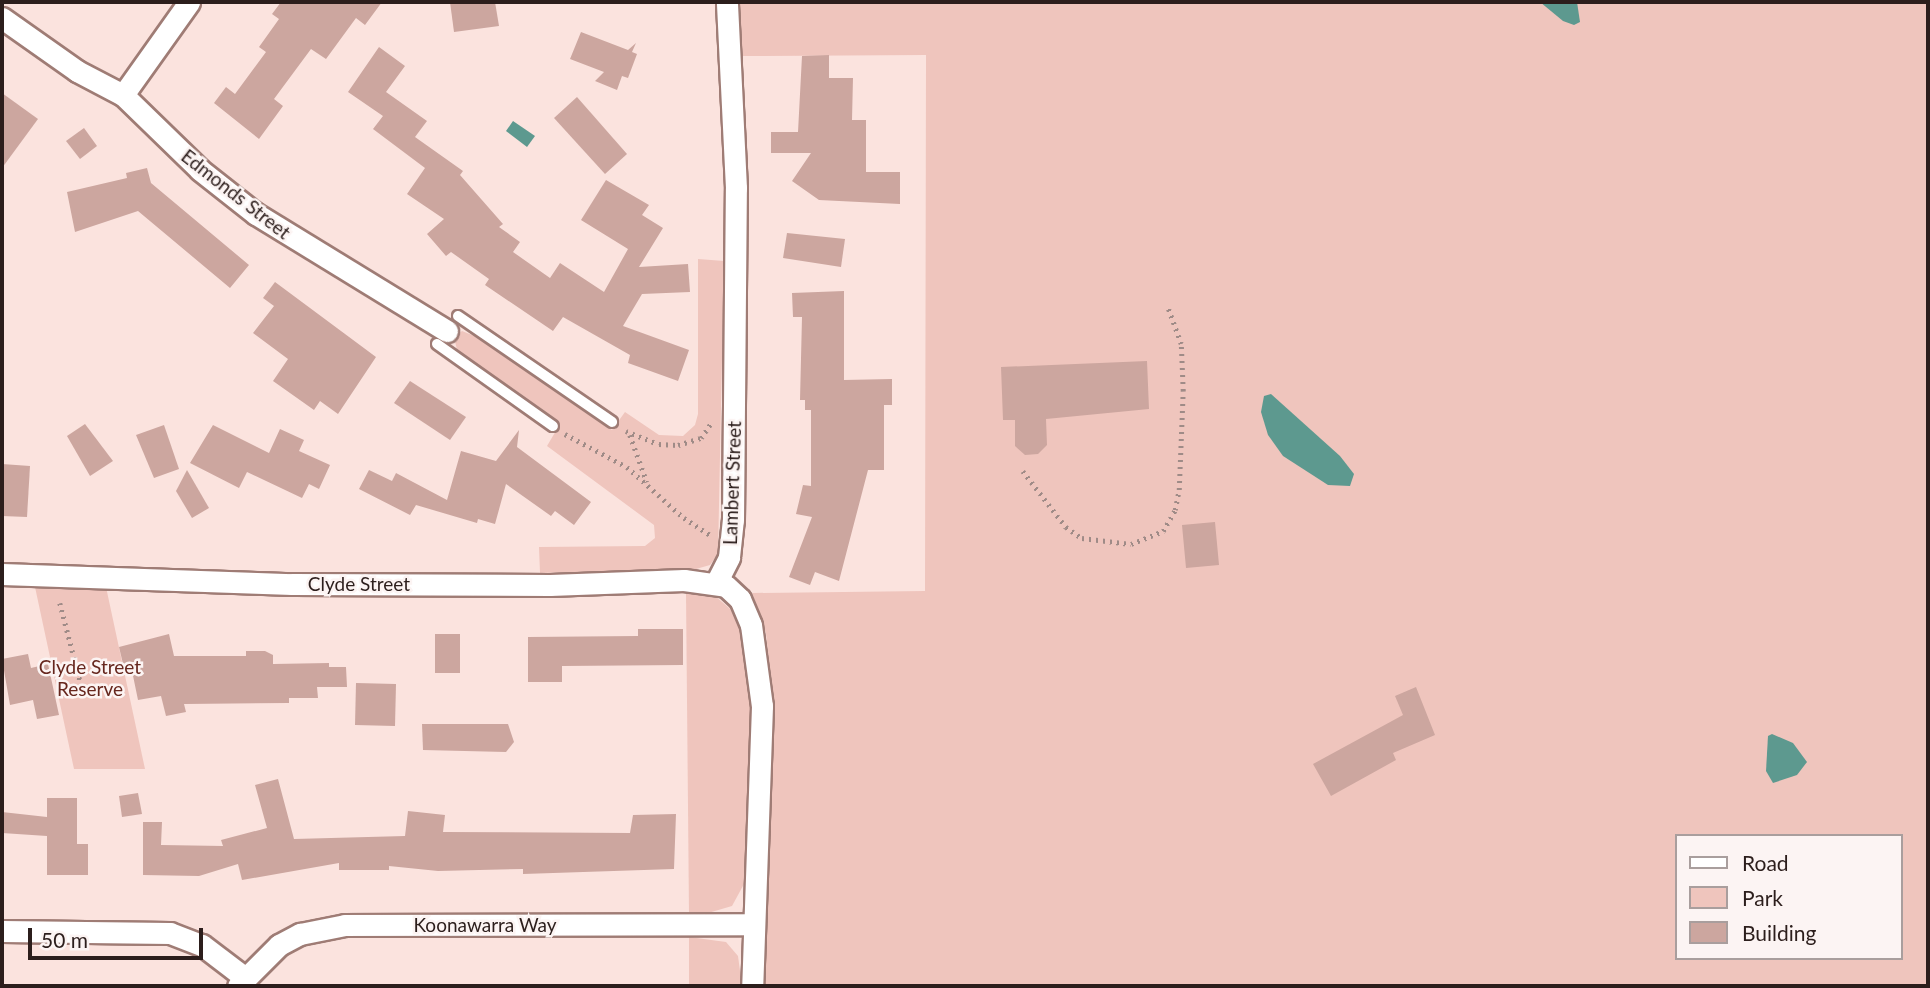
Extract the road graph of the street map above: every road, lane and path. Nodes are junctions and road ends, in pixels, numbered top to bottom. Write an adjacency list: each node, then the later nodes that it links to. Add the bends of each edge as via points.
1 (189, 2): 4 (street)
2 (727, 2): 13 (street, Lambert Street, via 736,188)
3 (2, 18): 4 (street, Edmonds Street, via 77,71)
4 (123, 95): 6 (street, Edmonds Street, via 200,170 256,214)
5 (1168, 308): 11 (path, via 1181,344 1183,391 1179,490 1175,510 1163,531 1131,544 1082,538 1066,527)
6 (448, 330): 8 (lane, Edmonds Street); 9 (lane, Edmonds Street)
7 (713, 416): 10 (path, via 706,433 686,444 659,444)
8 (612, 422): 10 (path)
9 (553, 426): 12 (path)
10 (626, 431): 12 (path, via 638,446)
11 (1023, 471)
12 (648, 484): 13 (path, via 703,532)
13 (733, 537): 15 (street, Lambert Street)
14 (2, 574): 15 (street, Clyde Street, via 306,584)
15 (716, 583): 18 (street, via 734,592 745,609 760,671 762,741)
16 (60, 603): 17 (path)
17 (81, 684)
18 (752, 924): 20 (street, Koonawarra Way, via 345,925 300,934 279,945); 21 (street)
19 (2, 931): 20 (street, via 170,933 202,945)
20 (241, 982)
21 (752, 986)

